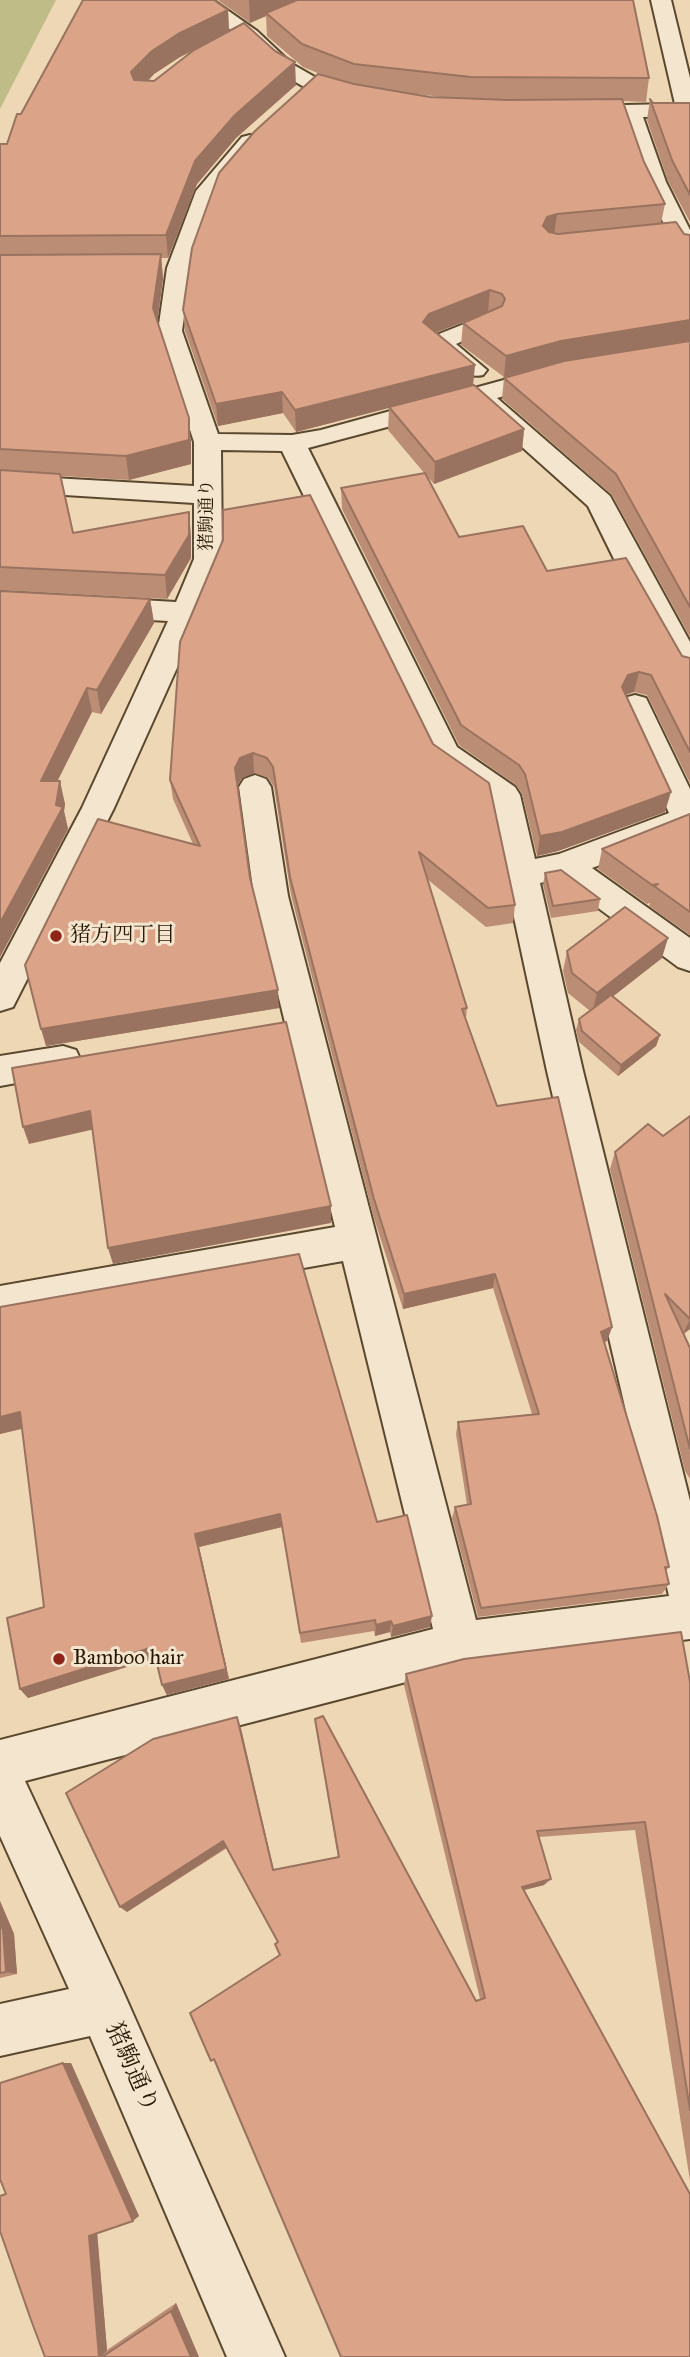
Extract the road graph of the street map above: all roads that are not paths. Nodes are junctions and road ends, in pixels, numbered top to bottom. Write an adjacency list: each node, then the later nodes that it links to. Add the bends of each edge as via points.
1 (200, 0): 4 (street)
2 (661, 0): 7 (street)
3 (272, 25): 4 (street)
4 (250, 35): 5 (street); 6 (street, via 304,92)
5 (229, 45)
6 (379, 100)
7 (689, 110): 8 (street)
8 (631, 111): 9 (street); 11 (street, via 653,179)
9 (554, 112)
10 (265, 127): 15 (street, 猪駒通り, via 207,191 166,268 170,331)
11 (680, 236)
12 (489, 321): 14 (street, via 438,343)
13 (572, 370): 14 (street)
14 (488, 392): 16 (street); 21 (street, via 600,502)
15 (207, 442): 16 (street); 18 (street, 猪駒通り)
16 (292, 443): 26 (street, via 445,754 504,795)
17 (0, 483): 18 (street)
18 (209, 495): 20 (street, 猪駒通り, via 208,559)
19 (0, 602): 20 (street)
20 (187, 612): 28 (street, 猪駒通り, via 87,832)
21 (690, 668)
22 (635, 706): 24 (street)
23 (256, 787): 31 (street, via 289,1024)
24 (689, 819): 25 (street)
25 (565, 864): 26 (street); 27 (street)
26 (522, 875): 33 (street)
27 (690, 957)
28 (0, 996)
29 (96, 1056): 30 (street)
30 (0, 1072)
31 (357, 1241): 32 (street); 35 (street)
32 (0, 1304)
33 (690, 1592)
34 (690, 1616): 35 (street)
35 (460, 1645): 36 (street)
36 (0, 1764)
37 (0, 1782): 38 (street, 猪駒通り)
38 (104, 2007): 39 (street); 40 (street, 猪駒通り)
39 (0, 2030)
40 (256, 2357)

